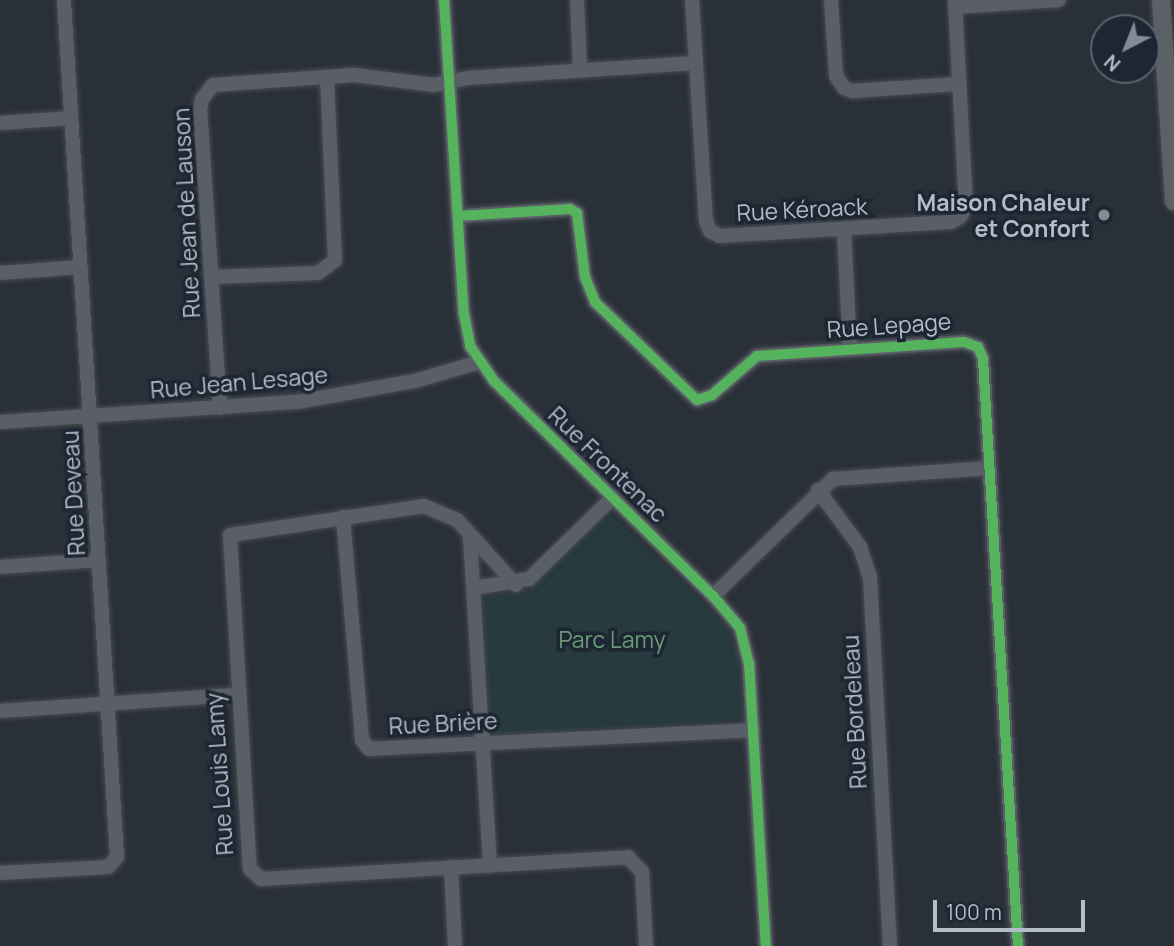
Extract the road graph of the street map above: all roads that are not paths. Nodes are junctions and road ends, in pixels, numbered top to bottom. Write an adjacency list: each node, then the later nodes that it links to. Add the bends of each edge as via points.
1 (64, 0): 14 (street, Rue Deveau)
2 (444, 0): 12 (street, Rue Frontenac)
3 (577, 0): 10 (street)
4 (692, 0): 9 (street, Rue Kéroack)
5 (831, 0): 13 (street, via 836,76 844,88)
6 (1059, 0): 8 (street)
7 (1161, 0): 16 (main road)
8 (955, 3): 13 (street)
9 (695, 63): 10 (street, Rue Jean de Lauson); 18 (street, Rue Kéroack, via 710,231 720,236)
10 (580, 71): 12 (street, Rue Jean de Lauson)
11 (327, 77): 12 (street, Rue Jean de Lauson, via 368,75 419,85); 21 (street, Rue Jean de Lauson, via 220,83 201,99); 21 (street, via 335,260 318,273)
12 (451, 82): 17 (street, Rue Frontenac)
13 (958, 84): 18 (street, Rue Kéroack, via 966,206 960,217 951,222)
14 (71, 118): 15 (street); 19 (street, Rue Deveau)
15 (0, 123)
16 (1174, 202)
17 (458, 216): 22 (street, Rue Lepage, via 570,209 577,213 585,277 595,302 697,400 712,396 753,357); 23 (street, Rue Frontenac, via 466,325)
18 (844, 230): 22 (street)
19 (80, 267): 20 (street); 25 (street, Rue Deveau)
20 (0, 273)
21 (212, 277): 24 (street, Rue Jean de Lauson)
22 (850, 348): 27 (street, Rue Lepage, via 964,342 978,347 984,359)
23 (479, 362): 24 (street, Rue Jean Lesage, via 355,393); 29 (street, Rue Frontenac)
24 (220, 408): 25 (street, Rue Jean Lesage)
25 (91, 417): 26 (street, Rue Jean Lesage); 32 (street, Rue Deveau)
26 (0, 422)
27 (990, 468): 28 (street, via 846,476); 49 (street, Rue Lepage)
28 (818, 490): 36 (street); 48 (street, Rue Bordeleau, via 860,547 870,577)
29 (612, 497): 34 (street, via 534,576); 36 (street, Rue Frontenac)
30 (343, 517): 31 (street, Rue Louis Lamy, via 424,506 452,516); 37 (street, Rue Louis Lamy, via 230,535); 41 (street, Rue Brière, via 364,744 372,749)
31 (470, 537): 34 (street, Rue Louis Lamy); 35 (street)
32 (99, 560): 33 (street); 38 (street, Rue Deveau)
33 (0, 567)
34 (516, 584): 35 (street)
35 (474, 588): 41 (street)
36 (713, 596): 40 (street, Rue Frontenac, via 735,620 746,641)
37 (237, 695): 38 (street); 43 (street, Rue Louis Lamy, via 248,866 254,876)
38 (109, 704): 39 (street); 44 (street, Rue Deveau, via 114,863)
39 (0, 711)
40 (754, 730): 41 (street, Rue Brière); 47 (street, Rue Frontenac)
41 (482, 744): 42 (street)
42 (490, 865): 43 (street, Rue Louis Lamy); 46 (street, Rue Louis Lamy, via 631,858 642,872)
43 (451, 867): 45 (street)
44 (0, 873)
45 (455, 946)
46 (646, 946)
47 (765, 946)
48 (890, 946)
49 (1018, 946)

